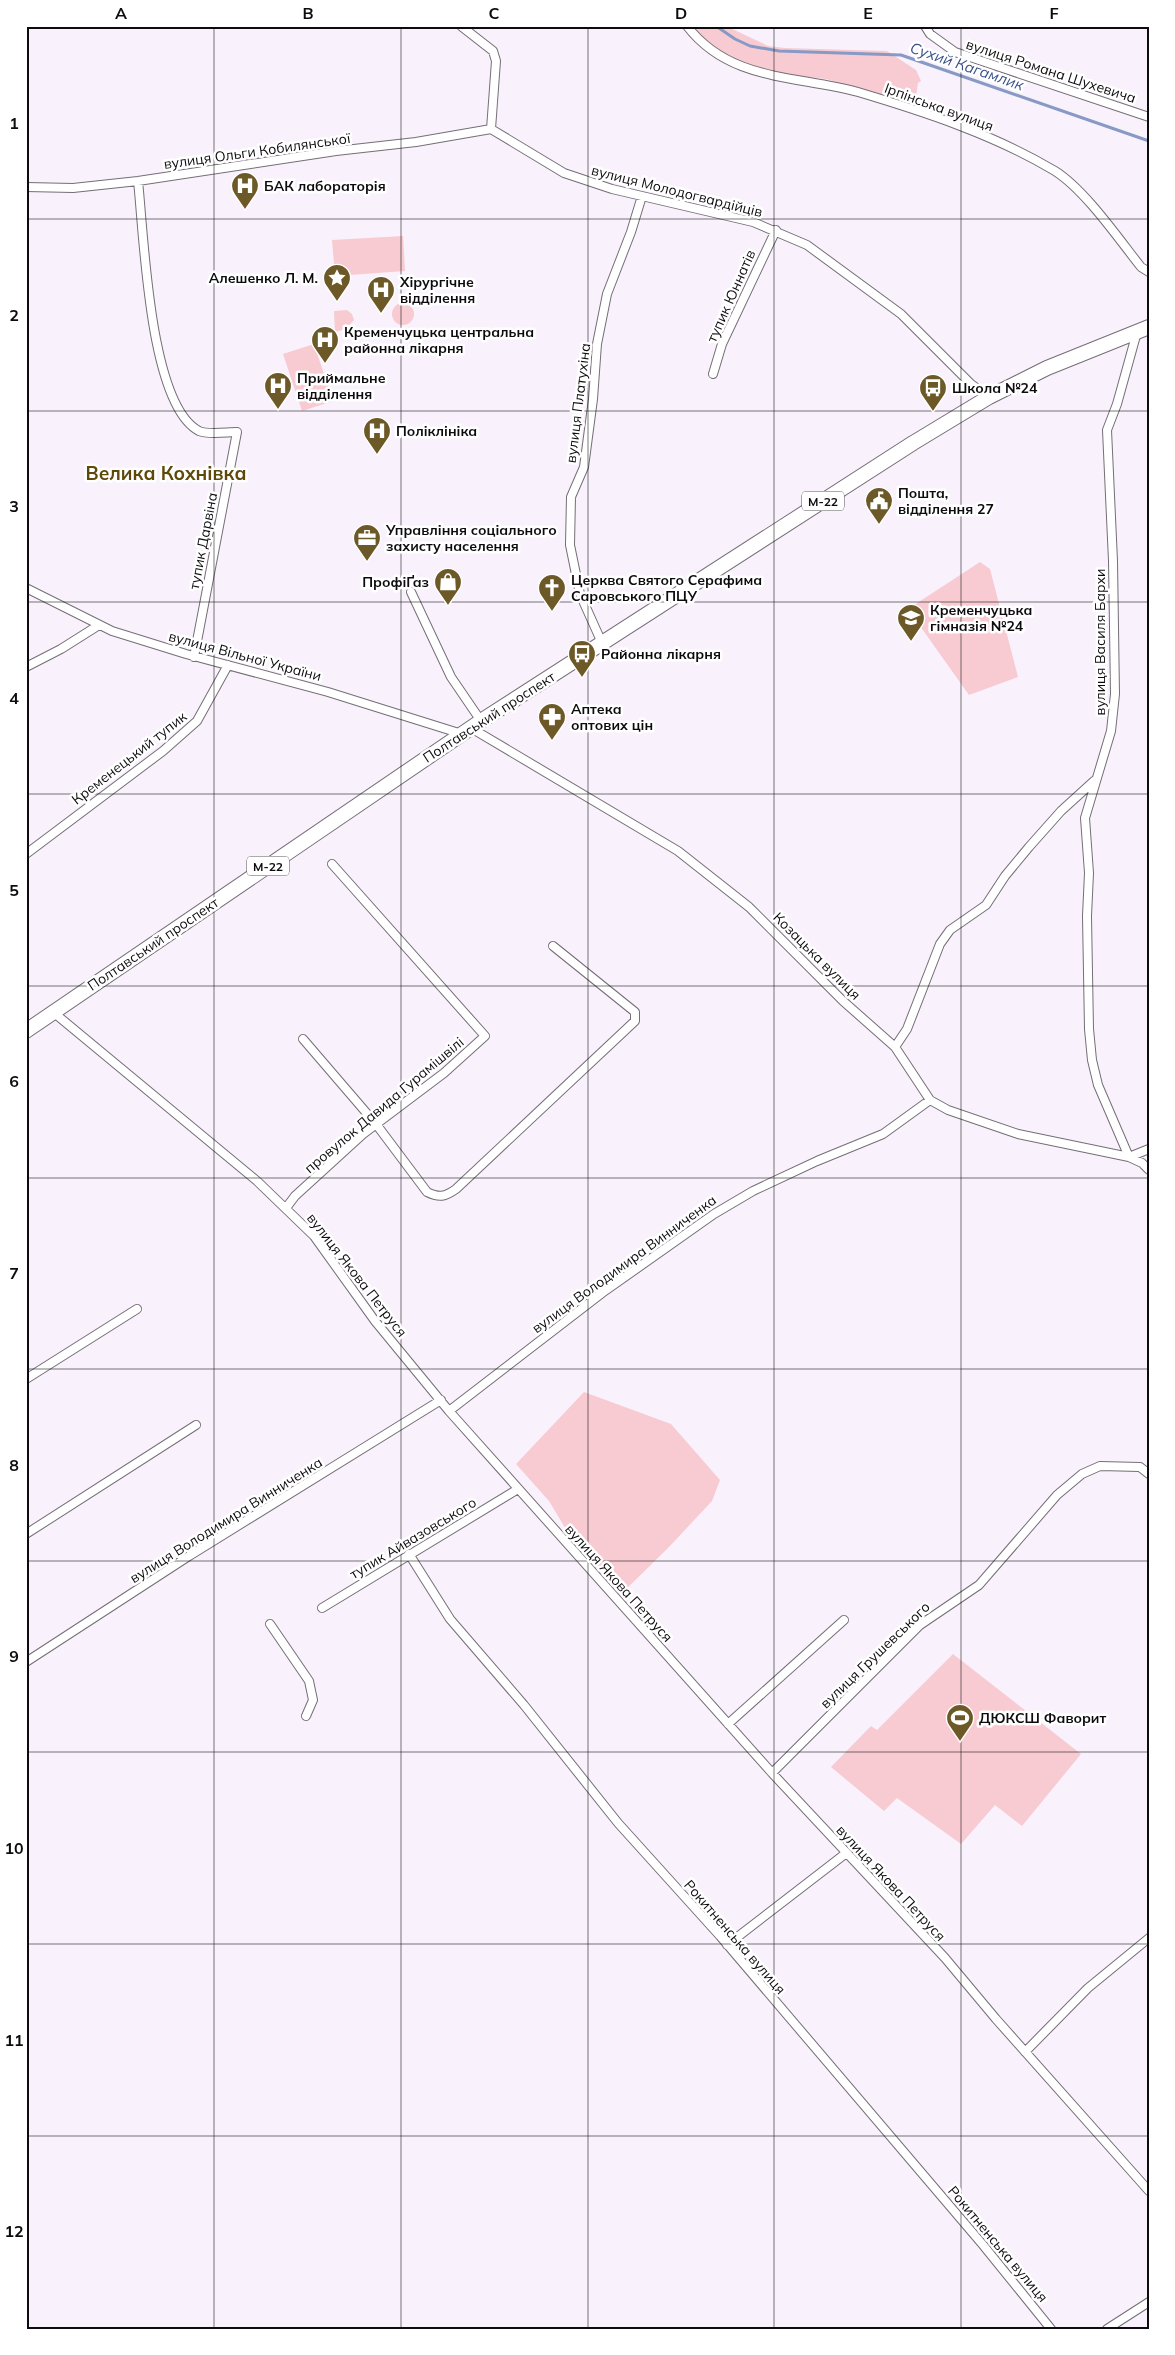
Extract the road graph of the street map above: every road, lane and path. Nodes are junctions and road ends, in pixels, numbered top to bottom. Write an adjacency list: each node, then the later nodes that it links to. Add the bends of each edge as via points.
1 (461, 26): 5 (street, via 491,49 496,61)
2 (687, 26): 10 (street, Ірпінська вулиця, via 700,43 734,65 774,77 826,83 918,111 1005,144 1057,172 1080,193 1141,267)
3 (925, 26): 4 (street, вулиця Романа Шухевича, via 930,34 954,52)
4 (1149, 117)
5 (491, 129): 6 (street, вулиця Ольги Кобилянської); 8 (street, вулиця Молодогвардійців, via 564,173)
6 (138, 181): 7 (street, вулиця Ольги Кобилянської, via 73,188); 18 (street, тупик Дарвіна, via 150,307 172,400 186,420 200,431 237,432)
7 (26, 187)
8 (642, 196): 9 (street, вулиця Молодогвардійців); 17 (street, вулиця Платухіна, via 607,294 597,344 584,467 571,497 570,545 580,594)
9 (776, 230): 12 (street, тупик Юннатів, via 722,344); 13 (street, вулиця Молодогвардійців, via 807,245 901,314)
10 (1149, 272)
11 (1143, 329): 13 (highway, Полтавський проспект / М-22, via 1046,368); 22 (street, вулиця Василя Бархи, via 1107,430 1115,694 1111,731)
12 (713, 374)
13 (988, 397): 17 (highway, Полтавський проспект / М-22)
14 (26, 588): 16 (street, вулиця Вільної України)
15 (411, 592): 21 (street)
16 (99, 625): 18 (street, вулиця Вільної України); 20 (street)
17 (602, 643): 21 (highway, Полтавський проспект / М-22)
18 (194, 657): 19 (street, вулиця Вільної України)
19 (228, 665): 21 (street, вулиця Вільної України); 23 (street, Кременецький тупик, via 197,721 163,751)
20 (26, 667)
21 (472, 727): 26 (highway, Полтавський проспект / М-22); 29 (street, Козацька вулиця, via 644,829 714,878 749,907 843,1001)
22 (1094, 781): 29 (street, via 1061,811 1005,876 986,905 950,930 940,944 907,1028); 33 (street, вулиця Василя Бархи, via 1085,818 1089,873 1089,1029 1098,1085)
23 (26, 854)
24 (332, 864): 31 (street, провулок Давида Гурамішвілі, via 485,1036 444,1073)
25 (553, 946): 31 (street, via 635,1012 635,1021 446,1196 437,1197 427,1192)
26 (53, 1012): 27 (highway, Полтавський проспект / М-22); 35 (street, вулиця Якова Петруся)
27 (26, 1030)
28 (303, 1039): 31 (street)
29 (895, 1047): 30 (street, Козацька вулиця)
30 (930, 1100): 33 (street, Козацька вулиця, via 948,1110 1018,1134); 39 (street, вулиця Володимира Винниченка, via 883,1134 753,1191 714,1214 602,1293)
31 (376, 1124): 35 (street, провулок Давида Гурамішвілі, via 295,1196)
32 (1149, 1149): 33 (street)
33 (1129, 1157): 34 (street, Козацька вулиця)
34 (1149, 1170)
35 (286, 1208): 38 (street, вулиця Якова Петруся, via 314,1236 375,1321)
36 (137, 1309): 37 (street)
37 (26, 1379)
38 (440, 1400): 39 (street, вулиця Якова Петруся); 48 (street, вулиця Володимира Винниченка)
39 (449, 1411): 42 (street, вулиця Якова Петруся)
40 (196, 1425): 43 (street)
41 (1149, 1474): 51 (street, вулиця Грушевського, via 1140,1467 1100,1466 1082,1474 1049,1504 979,1585 920,1625)
42 (518, 1489): 44 (street, тупик Айвазовського); 50 (street, вулиця Якова Петруся)
43 (26, 1534)
44 (409, 1554): 45 (street, тупик Айвазовського); 54 (street, Рокитненська вулиця, via 450,1618 618,1823)
45 (322, 1608)
46 (844, 1620): 50 (street)
47 (270, 1624): 49 (street, via 309,1681 313,1700)
48 (26, 1662)
49 (306, 1716)
50 (728, 1724): 51 (street, вулиця Якова Петруся)
51 (772, 1774): 52 (street, вулиця Якова Петруся)
52 (845, 1854): 54 (street); 55 (street, вулиця Якова Петруся, via 945,1958)
53 (1149, 1938): 55 (street, via 1088,1988)
54 (727, 1945): 58 (street, Рокитненська вулиця)
55 (1025, 2052): 56 (street, вулиця Якова Петруся)
56 (1149, 2191)
57 (1149, 2302): 59 (street)
58 (1052, 2329)
59 (1107, 2329)

